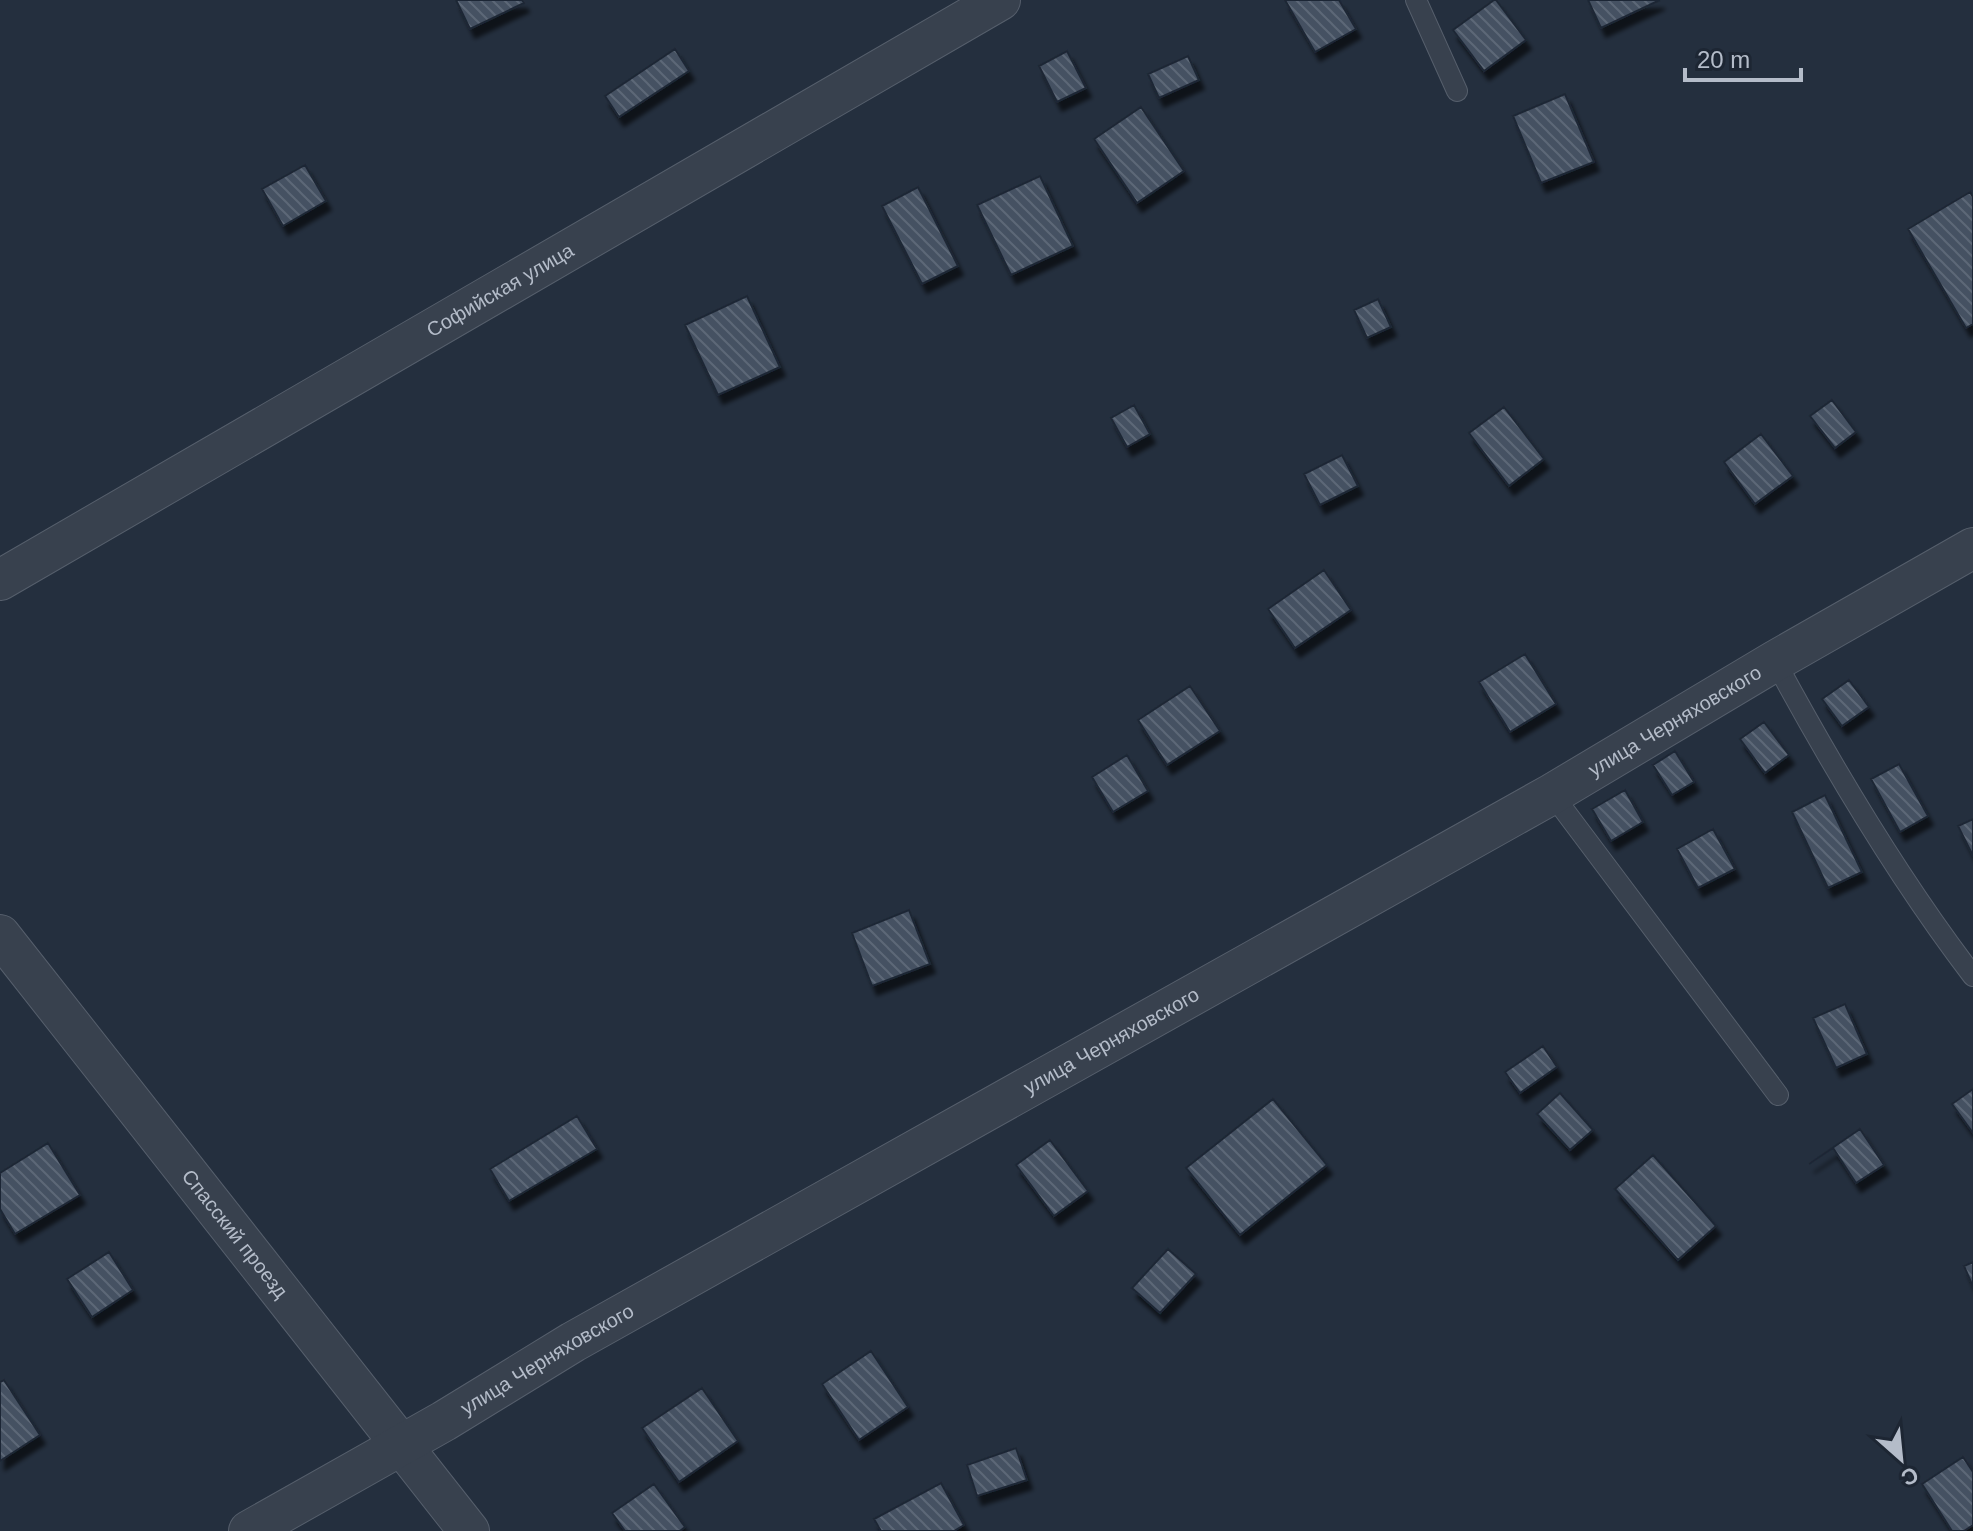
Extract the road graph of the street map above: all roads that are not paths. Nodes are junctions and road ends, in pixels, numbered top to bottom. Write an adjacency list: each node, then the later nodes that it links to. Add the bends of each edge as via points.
1 (1000, 0): 5 (street, Софийская улица)
2 (1416, 0): 3 (lane)
3 (1457, 91)
4 (1973, 548): 6 (street, улица Черняховского)
5 (0, 580)
6 (1775, 661): 7 (street, улица Черняховского); 9 (lane, via 1932,923)
7 (1552, 794): 10 (lane); 11 (street, улица Черняховского, via 573,1342)
8 (0, 935): 11 (street, Спасский проезд)
9 (1973, 976)
10 (1778, 1095)
11 (402, 1445): 12 (street, улица Черняховского); 13 (street, Спасский проезд)
12 (249, 1531)
13 (469, 1531)

